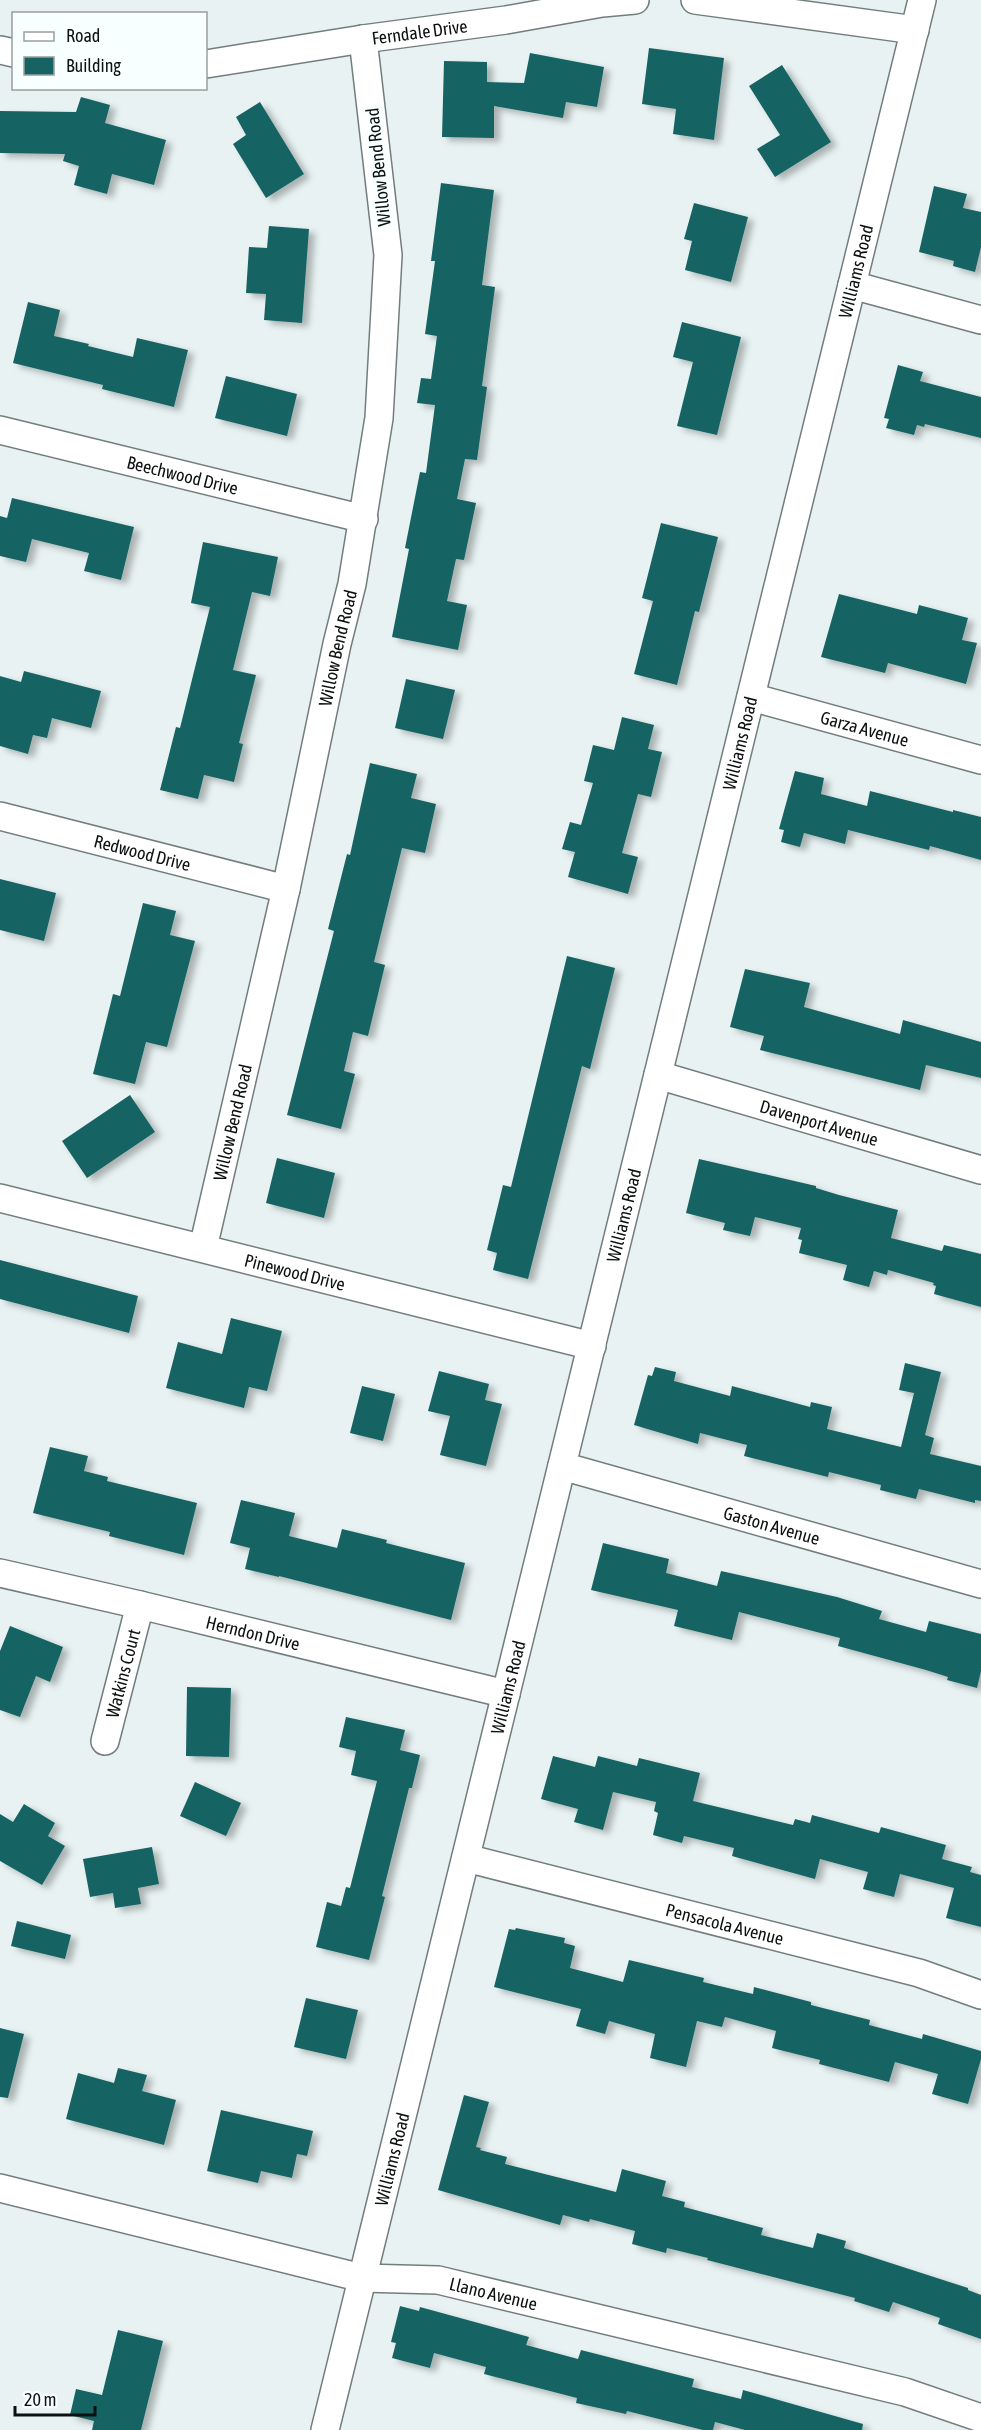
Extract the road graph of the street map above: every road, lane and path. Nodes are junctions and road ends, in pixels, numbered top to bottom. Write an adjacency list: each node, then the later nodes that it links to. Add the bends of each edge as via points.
1 (635, 0): 5 (street, Ferndale Drive)
2 (694, 0): 4 (street)
3 (922, 0): 4 (street, Williams Road)
4 (915, 30): 7 (street, Williams Road)
5 (363, 39): 6 (street, Ferndale Drive); 10 (street, Willow Bend Road, via 388,255 379,418)
6 (207, 64)
7 (852, 285): 8 (street); 11 (street, Williams Road)
8 (981, 320)
9 (0, 430): 10 (street, Beechwood Drive)
10 (364, 519): 14 (street, Willow Bend Road)
11 (751, 697): 12 (street, Garza Avenue); 15 (street, Williams Road)
12 (981, 760)
13 (0, 816): 14 (street, Redwood Drive)
14 (286, 889): 18 (street, Willow Bend Road)
15 (658, 1075): 16 (street, Davenport Avenue); 19 (street, Williams Road)
16 (981, 1170)
17 (0, 1198): 18 (street, Pinewood Drive)
18 (203, 1248): 19 (street, Pinewood Drive)
19 (591, 1346): 20 (street, Williams Road)
20 (562, 1466): 22 (street, Gaston Avenue); 24 (street, Williams Road)
21 (0, 1573): 23 (street, Herndon Drive)
22 (981, 1584)
23 (140, 1605): 24 (street, Herndon Drive); 25 (street, Watkins Court)
24 (506, 1694): 26 (street, Williams Road)
25 (105, 1741)
26 (466, 1858): 27 (street, Pensacola Avenue, via 919,1973); 29 (street, Williams Road)
27 (981, 1995)
28 (0, 2188): 29 (street, Llano Avenue)
29 (362, 2278): 30 (street, Llano Avenue, via 438,2280 905,2392); 31 (street, Williams Road)
30 (981, 2418)
31 (325, 2430)

